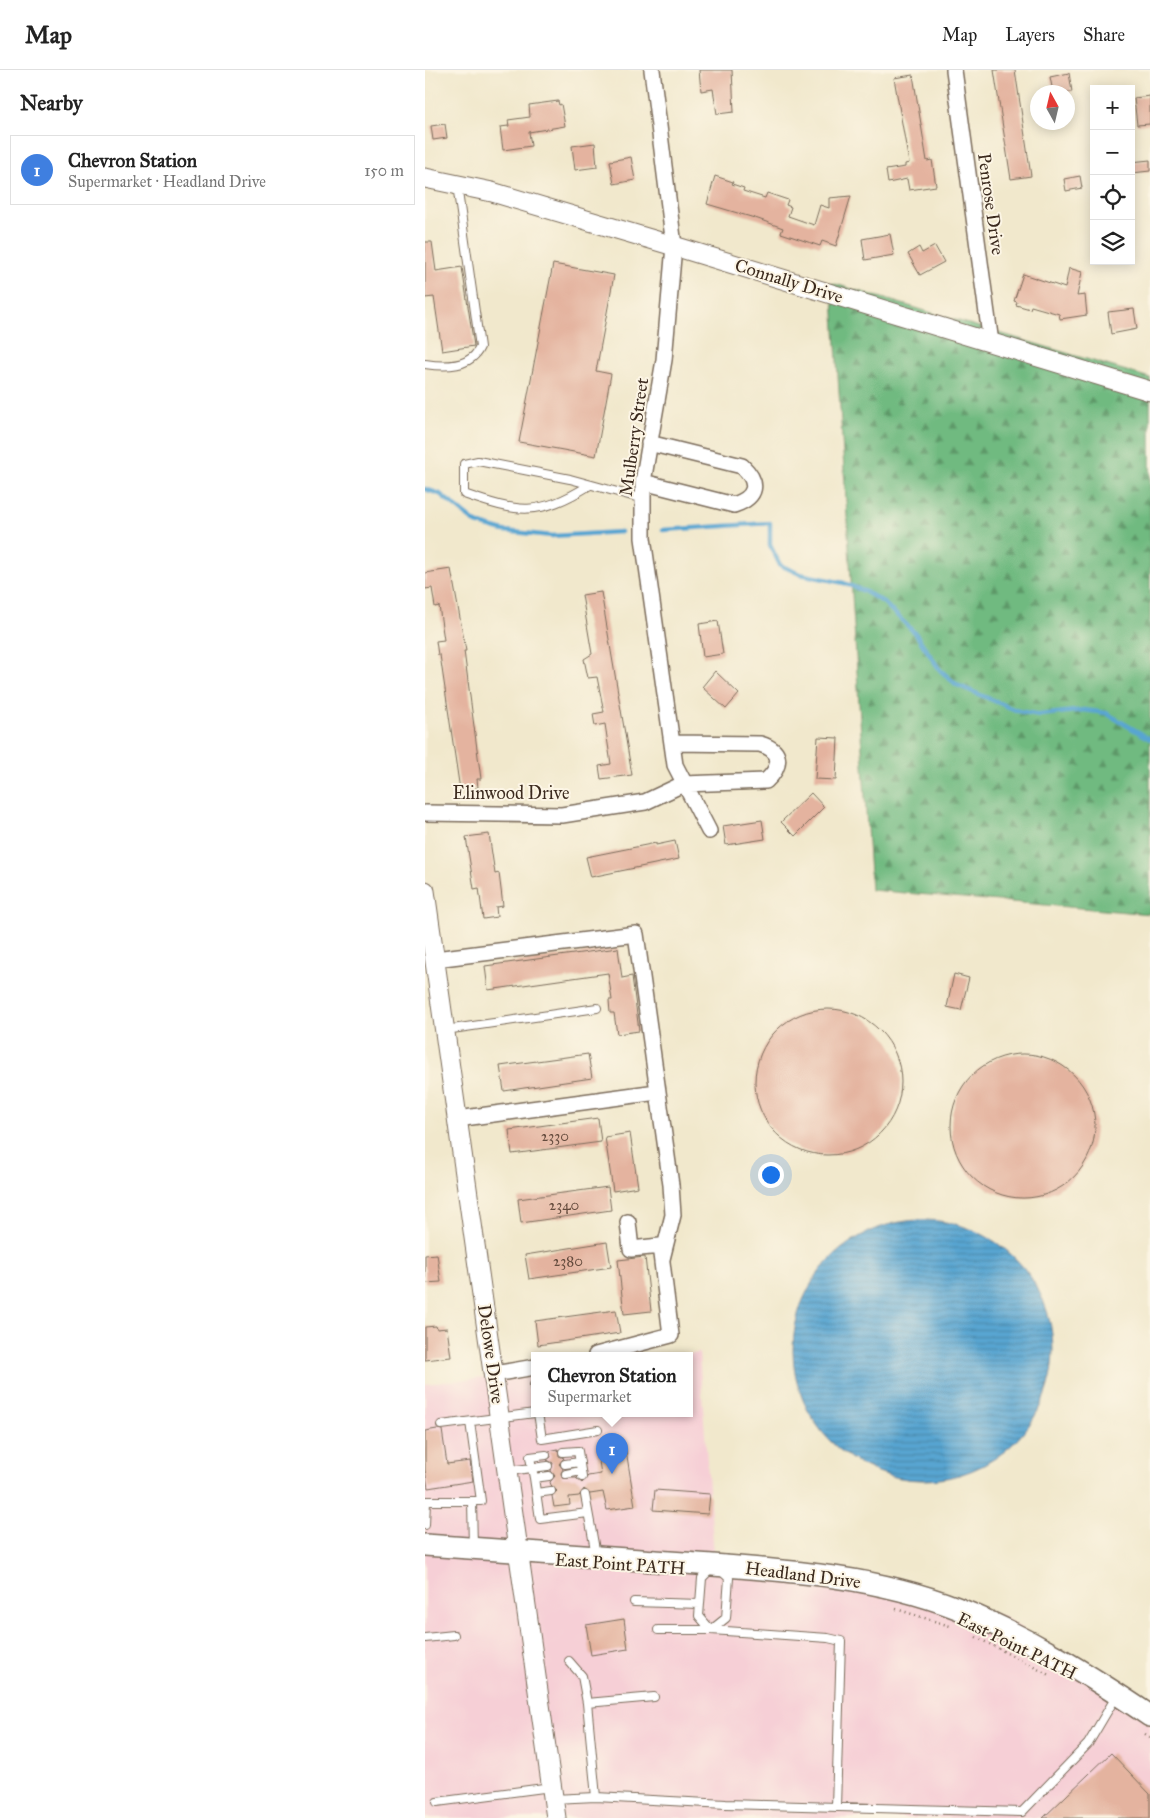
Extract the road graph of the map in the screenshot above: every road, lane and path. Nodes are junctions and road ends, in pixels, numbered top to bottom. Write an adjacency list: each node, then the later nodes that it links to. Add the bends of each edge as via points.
1 (652, 70): 5 (street, Mulberry Street)
2 (954, 70): 6 (street, Penrose Drive)
3 (425, 178): 4 (street, Connally Drive)
4 (457, 185): 5 (street, Connally Drive, via 492,192); 7 (lane, via 480,348 470,361 460,365)
5 (675, 246): 6 (street, Connally Drive); 9 (street, Mulberry Street, via 664,360)
6 (991, 342): 8 (street, Connally Drive)
7 (425, 364)
8 (1150, 391)
9 (649, 443): 10 (street, Mulberry Street); 10 (street, via 742,466 752,475 754,489 747,501 734,505)
10 (643, 482): 12 (street, Mulberry Street)
11 (591, 485): 11 (lane, via 478,461 464,464 463,494 505,508 545,508); 12 (lane)
12 (643, 499): 13 (street, Mulberry Street, via 643,538)
13 (672, 744): 14 (street, Mulberry Street, via 675,765); 14 (street, via 760,744 768,746 776,754 776,771 766,782)
14 (683, 784): 15 (street, Elinwood Drive, via 645,802 563,815); 16 (street, Mulberry Street)
15 (425, 813)
16 (709, 831)
17 (425, 891): 18 (street, Delowe Drive)
18 (435, 959): 20 (street, Delowe Drive); 21 (street, via 636,934)
19 (597, 1008): 20 (lane)
20 (445, 1030): 22 (street, Delowe Drive)
21 (657, 1092): 22 (street); 24 (street, via 673,1215)
22 (457, 1119): 27 (street, Delowe Drive)
23 (628, 1222): 24 (street, via 631,1249 660,1246)
24 (662, 1259): 25 (street, via 671,1336)
25 (607, 1352)
26 (531, 1368): 27 (street)
27 (494, 1374): 30 (street, Delowe Drive)
28 (531, 1414): 30 (lane)
29 (537, 1417): 33 (lane, via 542,1439)
30 (500, 1418): 31 (lane); 40 (street, Delowe Drive)
31 (470, 1422): 32 (lane); 47 (lane, via 481,1501)
32 (441, 1425)
33 (598, 1430)
34 (563, 1452): 36 (lane, via 577,1451)
35 (546, 1455): 39 (lane, via 530,1457)
36 (579, 1462): 37 (lane); 41 (lane, via 581,1474)
37 (565, 1464)
38 (548, 1466): 39 (lane)
39 (532, 1468): 40 (lane); 43 (lane)
40 (508, 1471): 52 (street, Delowe Drive)
41 (566, 1474)
42 (549, 1476): 43 (lane)
43 (534, 1478): 45 (lane)
44 (551, 1491): 45 (lane)
45 (536, 1493): 48 (lane, via 540,1519)
46 (585, 1495): 48 (lane)
47 (472, 1501): 49 (lane, via 426,1501); 51 (lane)
48 (588, 1513): 53 (lane)
49 (425, 1525)
50 (425, 1545): 51 (main road, Headland Drive)
51 (473, 1548): 52 (main road, Headland Drive)
52 (519, 1551): 53 (main road, Headland Drive); 71 (street, Delowe Drive)
53 (597, 1557): 54 (main road, Headland Drive)
54 (715, 1565): 56 (lane, via 701,1578); 59 (lane, via 729,1578 726,1618); 66 (main road, Headland Drive, via 813,1572 891,1587 956,1608 1019,1634 1078,1667)
55 (634, 1602): 56 (lane)
56 (700, 1604): 59 (lane, via 699,1616)
57 (891, 1608): 60 (path, East Point PATH)
58 (658, 1630): 59 (lane)
59 (711, 1630): 74 (lane, via 841,1641)
60 (962, 1630)
61 (970, 1634): 65 (path, East Point PATH)
62 (454, 1635): 63 (lane)
63 (425, 1638)
64 (569, 1661): 68 (lane, via 582,1676)
65 (1053, 1677)
66 (1117, 1694): 69 (main road, Headland Drive); 74 (lane, via 1088,1744 1021,1812)
67 (654, 1697): 68 (lane)
68 (587, 1703): 72 (lane)
69 (1146, 1724): 70 (path)
70 (1150, 1737)
71 (552, 1793): 72 (lane); 73 (lane); 75 (street, Delowe Drive)
72 (596, 1797): 74 (lane)
73 (437, 1802)
74 (836, 1807)
75 (556, 1818)

